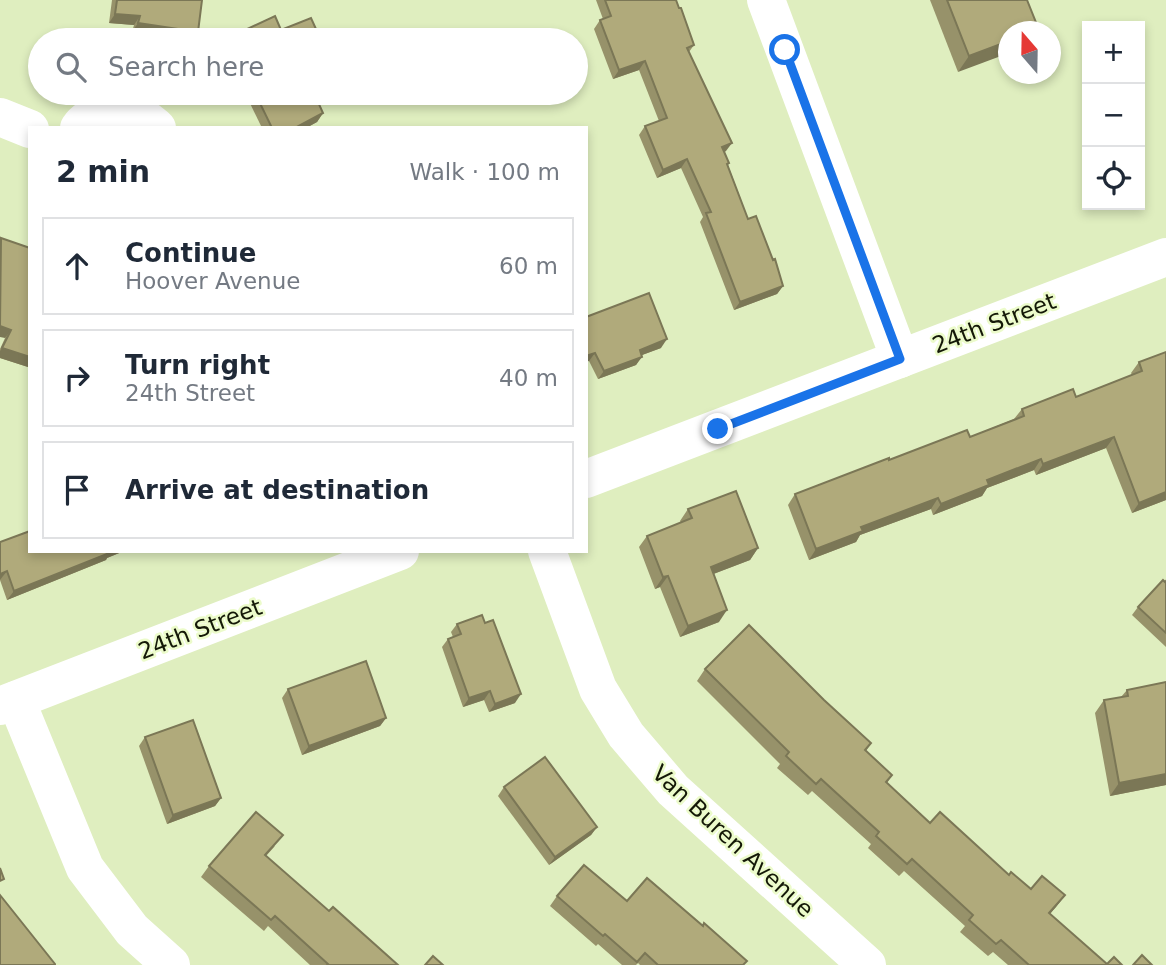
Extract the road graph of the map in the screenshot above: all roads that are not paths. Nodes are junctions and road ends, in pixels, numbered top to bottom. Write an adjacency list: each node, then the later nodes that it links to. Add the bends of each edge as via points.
1 (766, 0): 7 (street)
2 (0, 117): 5 (street)
3 (80, 126): 4 (street, via 107,110 134,112)
4 (154, 126)
5 (28, 129)
6 (1166, 257): 7 (street, 24th Street)
7 (900, 359): 8 (street, 24th Street)
8 (588, 479)
9 (395, 553): 11 (street, 24th Street)
10 (548, 553): 13 (street, Van Buren Avenue, via 598,689 626,735 673,790)
11 (8, 703): 12 (street, via 85,868 132,930)
12 (171, 965)
13 (867, 965)

